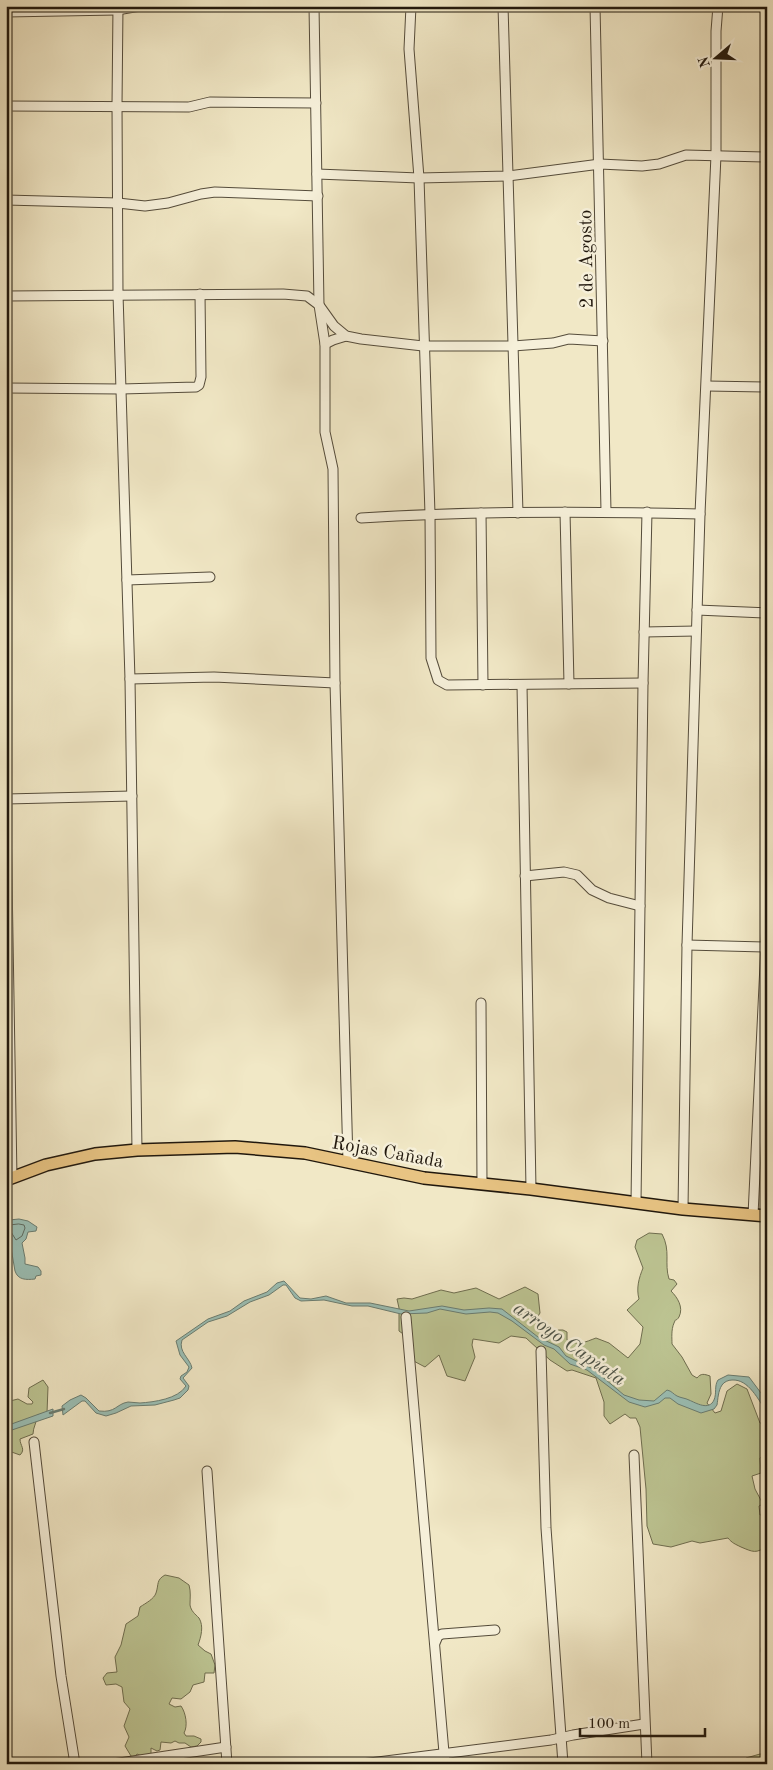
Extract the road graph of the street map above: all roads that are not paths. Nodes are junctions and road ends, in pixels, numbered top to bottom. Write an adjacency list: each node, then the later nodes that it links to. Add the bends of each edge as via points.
1 (140, 6): 7 (street)
2 (314, 6): 9 (street)
3 (411, 6): 17 (street, via 409,49)
4 (503, 6): 16 (street)
5 (596, 6): 14 (street, 2 de Agosto)
6 (718, 6): 12 (street)
7 (118, 8): 8 (street); 10 (street)
8 (6, 12)
9 (316, 103): 10 (street, via 210,102 189,107); 15 (street)
10 (116, 105): 11 (street); 20 (street)
11 (6, 106)
12 (716, 155): 13 (street); 14 (street, via 686,155 642,166); 30 (street)
13 (767, 156)
14 (600, 164): 16 (street); 26 (street, 2 de Agosto)
15 (317, 174): 17 (street); 18 (street)
16 (508, 176): 17 (street); 29 (street)
17 (419, 178): 28 (street)
18 (318, 196): 20 (street, via 215,192 145,206); 24 (street)
19 (6, 200): 20 (street)
20 (118, 203): 21 (street)
21 (118, 294): 22 (street); 23 (street); 33 (street)
22 (200, 294): 24 (street, via 307,296); 33 (street, via 202,377 199,385)
23 (6, 296)
24 (320, 305): 25 (street, via 334,326); 27 (street)
25 (346, 336): 27 (street); 28 (street)
26 (603, 341): 29 (street, via 569,339); 34 (street, 2 de Agosto)
27 (325, 344): 49 (street, via 325,432 333,469)
28 (423, 346): 29 (street); 39 (street)
29 (513, 346): 38 (street)
30 (707, 386): 31 (street); 40 (street)
31 (767, 387)
32 (6, 388): 33 (street)
33 (121, 389): 43 (street)
34 (606, 511): 35 (street); 36 (street)
35 (565, 512): 38 (street); 51 (street)
36 (647, 512): 40 (street); 46 (street)
37 (480, 513): 38 (street); 39 (street); 52 (street)
38 (518, 513)
39 (430, 514): 41 (street); 52 (street, via 431,658 434,671 438,680 447,685)
40 (700, 514): 44 (street)
41 (362, 518)
42 (210, 577): 43 (street)
43 (127, 580): 48 (street)
44 (697, 610): 45 (street); 47 (street)
45 (767, 613)
46 (644, 632): 47 (street); 50 (street)
47 (696, 632): 60 (street)
48 (130, 679): 49 (street, via 214,677); 54 (street)
49 (335, 683): 65 (street)
50 (643, 683): 51 (street); 58 (street)
51 (568, 684): 53 (street)
52 (483, 685): 53 (street)
53 (522, 685): 57 (street)
54 (132, 796): 55 (street); 64 (street)
55 (6, 800)
56 (6, 818): 66 (street)
57 (525, 876): 58 (street, via 571,873 592,890 617,901); 68 (street)
58 (640, 906): 69 (street)
59 (767, 923): 61 (street)
60 (687, 945): 61 (street); 70 (street)
61 (766, 948): 63 (street)
62 (481, 1003): 67 (street)
63 (765, 1020): 71 (street)
64 (137, 1150): 65 (main road, Rojas Cañada, via 235,1147 305,1153); 66 (main road, Rojas Cañada, via 68,1159)
65 (348, 1162): 67 (main road, Rojas Cañada, via 424,1178)
66 (9, 1179)
67 (482, 1184): 68 (main road, Rojas Cañada)
68 (531, 1189): 69 (main road, Rojas Cañada)
69 (636, 1203): 70 (main road, Rojas Cañada)
70 (683, 1209): 71 (main road, Rojas Cañada)
71 (753, 1215): 72 (main road, Rojas Cañada)
72 (767, 1216)
73 (406, 1317): 79 (street)
74 (540, 1351): 81 (street, via 546,1528)
75 (34, 1442): 84 (street, via 61,1676)
76 (634, 1455): 80 (street)
77 (207, 1471): 82 (street)
78 (495, 1630): 79 (street, via 442,1634)
79 (435, 1643): 83 (street)
80 (644, 1724): 81 (street); 89 (street)
81 (561, 1738): 83 (street); 88 (street)
82 (226, 1747): 85 (street); 86 (street)
83 (445, 1759): 87 (street)
84 (75, 1764)
85 (113, 1764)
86 (227, 1764)
87 (362, 1764)
88 (563, 1764)
89 (647, 1764)

